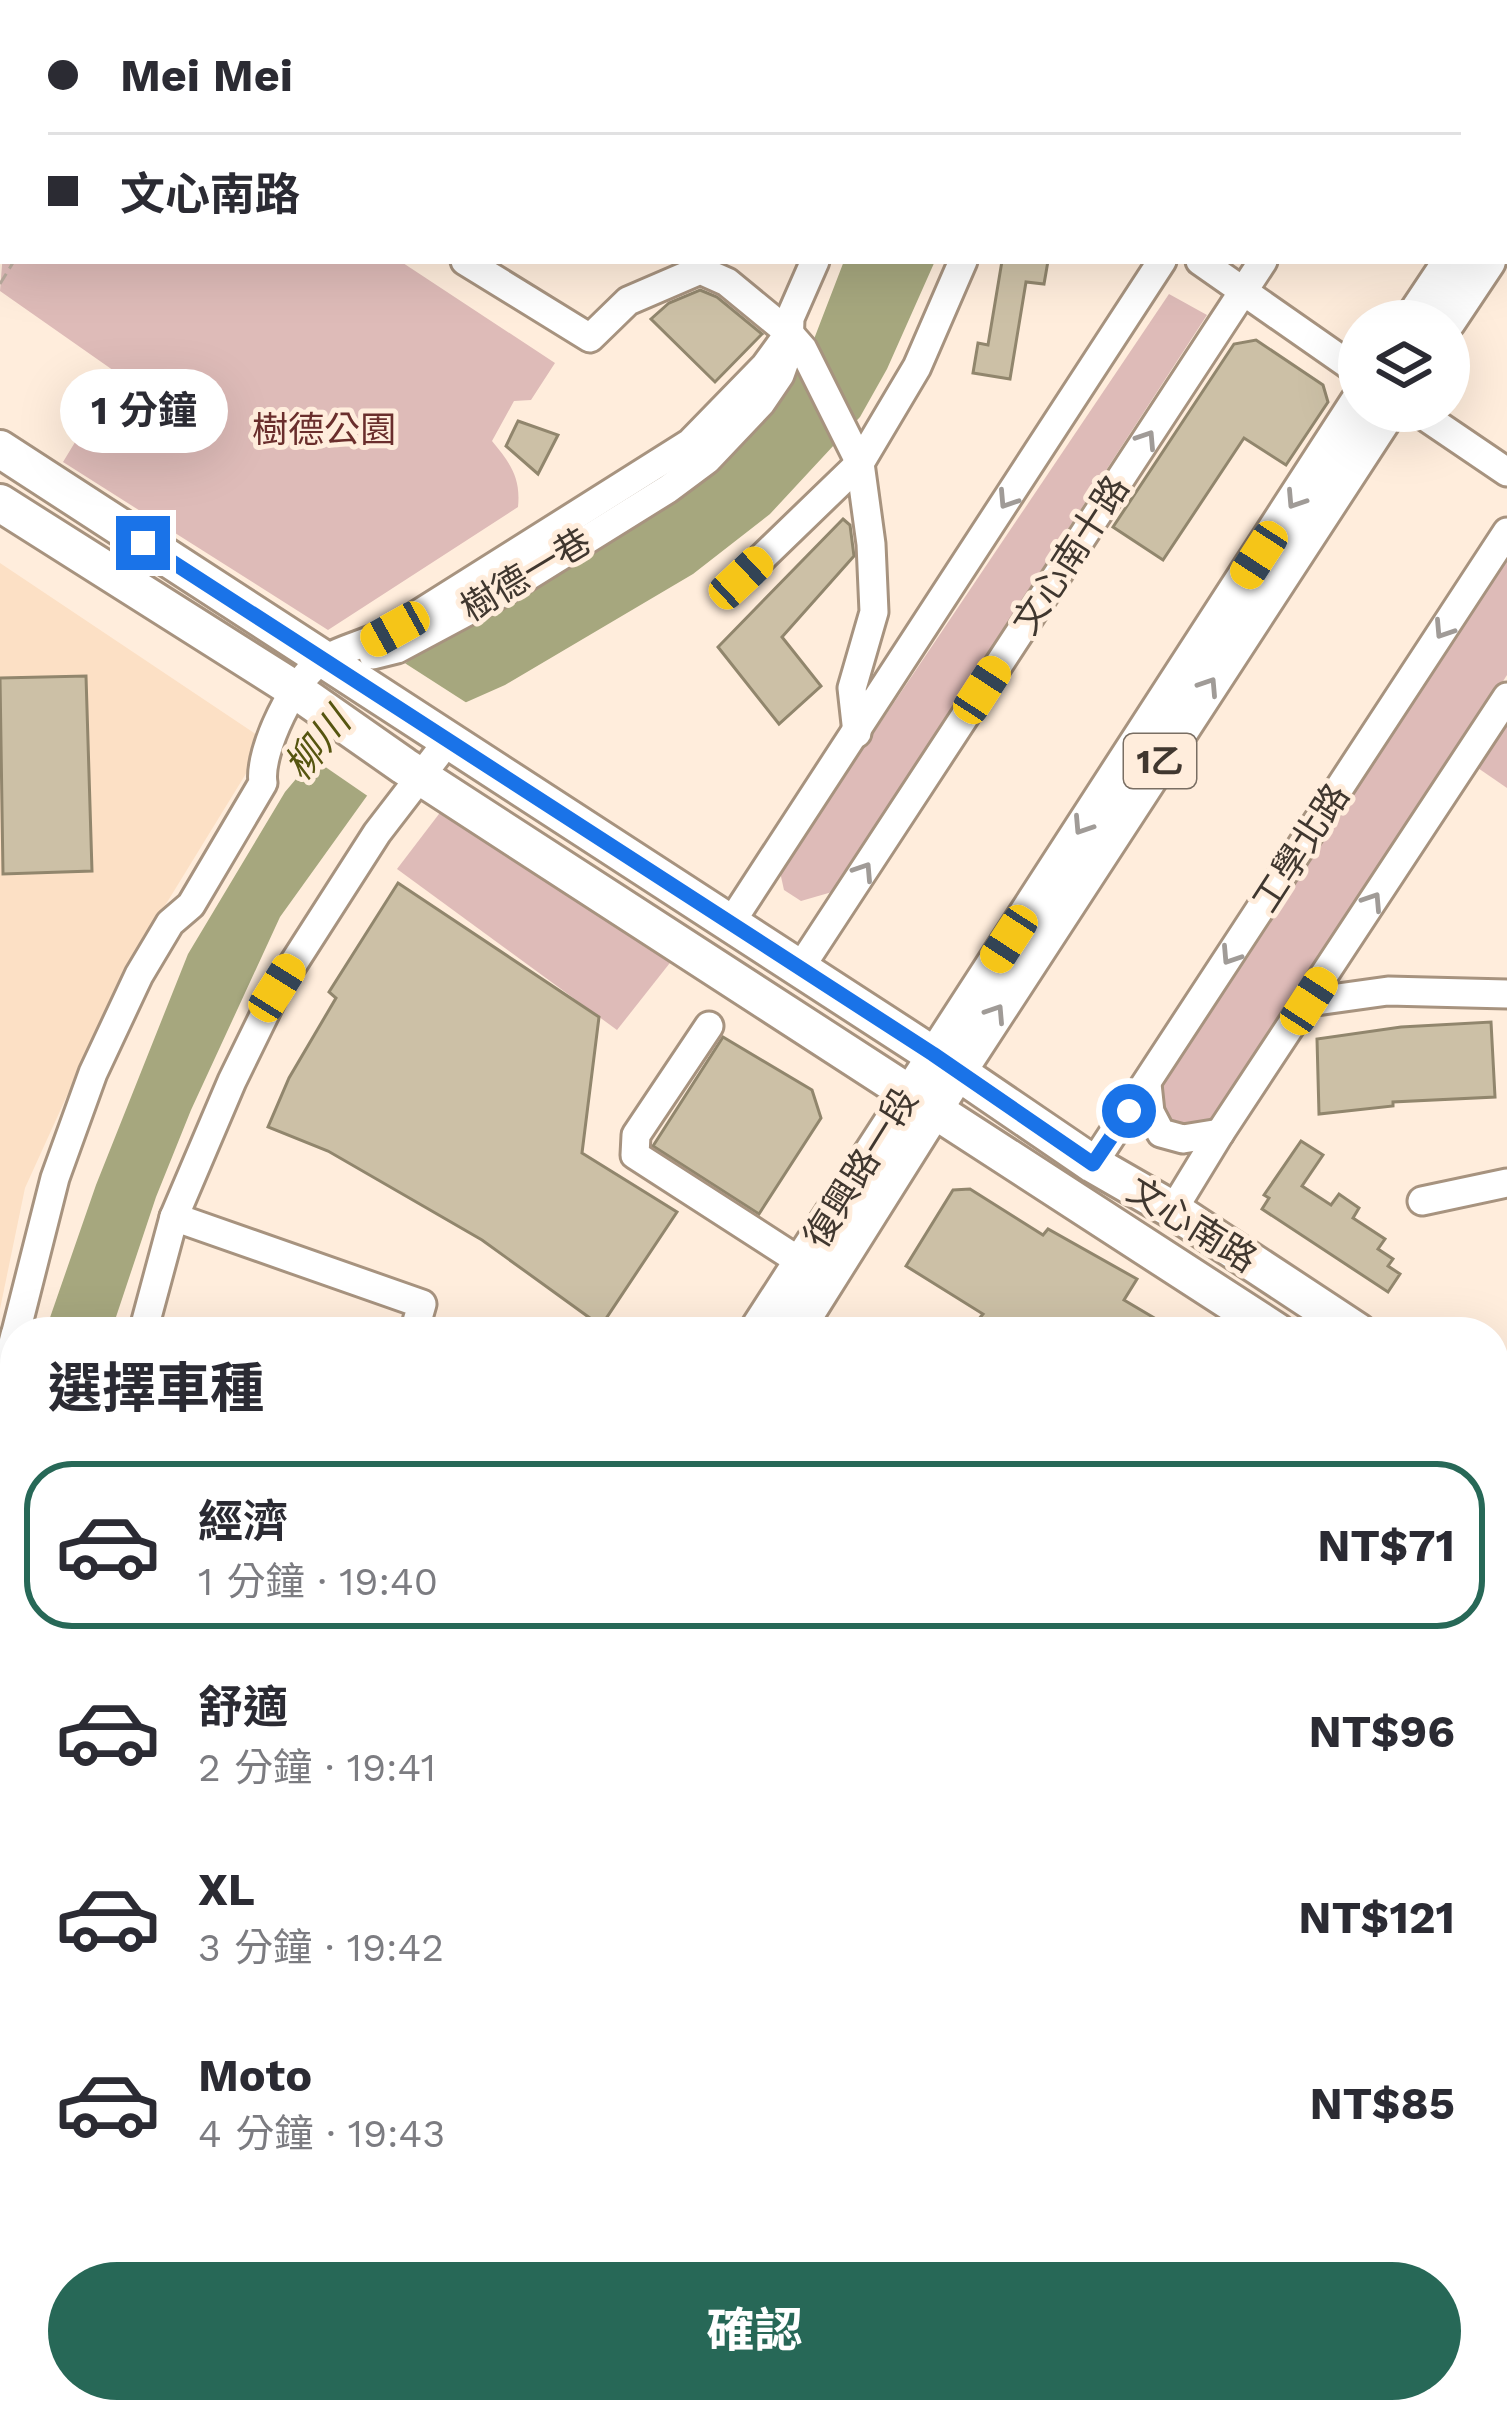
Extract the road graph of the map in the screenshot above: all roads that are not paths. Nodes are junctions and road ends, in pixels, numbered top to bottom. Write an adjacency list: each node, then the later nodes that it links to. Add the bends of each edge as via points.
1 (470, 264): 10 (street, via 590,338 628,302)
2 (700, 264): 10 (street)
3 (814, 264): 14 (street, 樹德一巷, via 790,318)
4 (962, 264): 20 (street, via 917,367)
5 (1160, 264): 28 (street, one-way to 28)
6 (1204, 264): 11 (street)
7 (1261, 264): 11 (street, 文心南十路)
8 (1450, 264): 12 (main road)
9 (1484, 264): 13 (main road)
10 (679, 279): 14 (street, via 712,273)
11 (1243, 292): 15 (street); 32 (street, 文心南十路, one-way to 11)
12 (1426, 300)
13 (1461, 300)
14 (796, 341): 20 (street); 25 (street, 樹德一巷, via 690,443 413,619)
15 (1338, 358)
16 (1340, 432): 36 (main road, 復興路一段 / 1乙, one-way to 36)
17 (1374, 432): 36 (main road, 復興路一段 / 1乙, one-way to 17)
18 (1448, 432): 21 (street)
19 (0, 449): 25 (main road, 文心南路)
20 (856, 454): 24 (street); 28 (street, via 874,612 852,688)
21 (1507, 472)
22 (0, 502): 26 (main road, 文心南路)
23 (1507, 532): 37 (street, 工學北路, one-way to 37)
24 (741, 578)
25 (322, 660): 26 (street); 29 (main road, 文心南路)
26 (294, 689): 30 (main road, 文心南路); 46 (street, via 260,767 263,783 190,905 162,936 93,1073 55,1178)
27 (1507, 697): 34 (street, one-way to 27)
28 (856, 733): 31 (street)
29 (440, 737): 30 (street); 31 (main road, 文心南路)
30 (414, 771): 38 (main road, 文心南路); 44 (street, via 277,988)
31 (730, 924): 32 (main road, 文心南路)
32 (800, 968): 36 (main road, 文心南路)
33 (1507, 994): 34 (street, via 1388,991)
34 (1309, 1001): 39 (street)
35 (709, 1027): 45 (street, via 636,1135 635,1155)
36 (946, 1063): 38 (main road, 復興路一段 / 1乙); 40 (main road, 文心南路)
37 (1147, 1084): 39 (street, via 1161,1133 1183,1139); 40 (street, 工學北路)
38 (921, 1102): 45 (main road, 復興路一段 / 1乙); 50 (main road, 復興路一段 / 1乙); 51 (main road, 文心南路)
39 (1220, 1132): 43 (street)
40 (1093, 1164): 43 (main road, 文心南路)
41 (1507, 1183): 42 (street)
42 (1422, 1201)
43 (1173, 1210): 52 (main road, 文心南路)
44 (174, 1217): 47 (street); 48 (street, via 422,1304)
45 (801, 1262): 49 (main road, 復興路一段 / 1乙)
46 (19, 1317)
47 (147, 1317)
48 (418, 1317)
49 (766, 1317)
50 (802, 1317)
51 (1254, 1317)
52 (1335, 1317)

